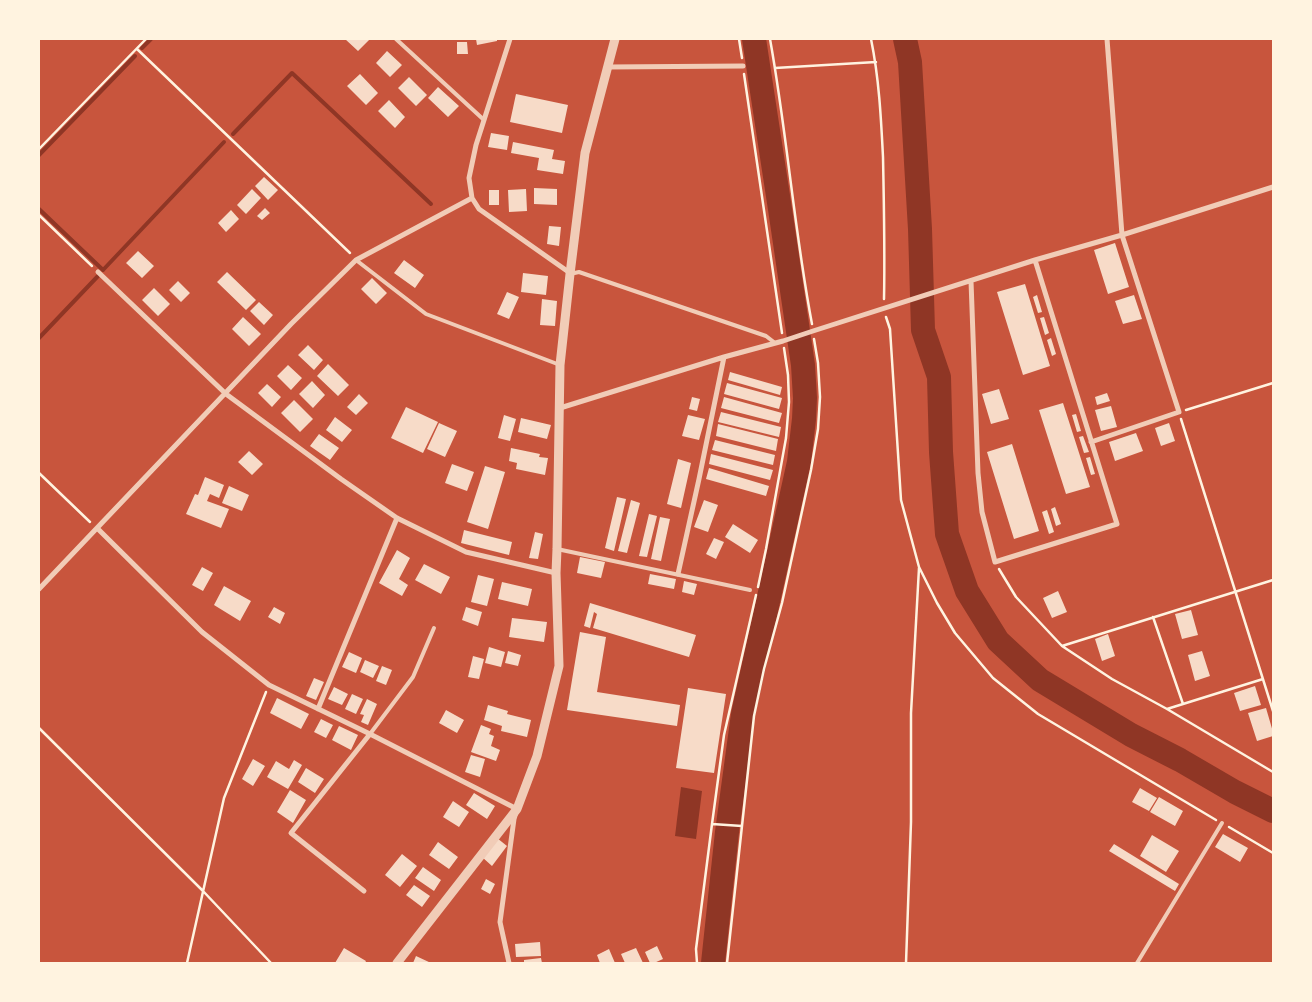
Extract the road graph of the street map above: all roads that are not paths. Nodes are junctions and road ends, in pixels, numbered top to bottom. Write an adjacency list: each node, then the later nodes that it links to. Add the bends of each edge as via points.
1 (396, 39): 7 (lane)
2 (510, 39): 7 (street)
3 (1107, 39): 10 (street)
4 (614, 41): 6 (street)
5 (743, 66): 6 (street)
6 (608, 67): 14 (street, via 585,153)
7 (484, 120): 9 (street, via 468,178)
8 (1273, 187): 10 (street)
9 (472, 198): 11 (street); 14 (street, via 479,209)
10 (1122, 236): 12 (street); 21 (street, via 1178,412)
11 (356, 260): 18 (lane, via 426,314); 19 (street)
12 (1035, 260): 15 (street); 21 (street)
13 (98, 272): 19 (street)
14 (570, 274): 16 (lane, via 579,272 766,336); 18 (street)
15 (969, 281): 16 (street); 21 (street, via 978,473 982,512 995,562 1117,524)
16 (775, 343): 17 (street)
17 (724, 357): 20 (street); 26 (street)
18 (560, 365): 20 (street)
19 (226, 394): 22 (street); 23 (street)
20 (560, 408): 24 (street)
21 (1091, 442)
22 (397, 518): 25 (street, via 466,552); 30 (street)
23 (97, 528): 27 (street); 30 (street, via 202,632 268,684)
24 (557, 549): 25 (street); 26 (lane)
25 (556, 573): 32 (street, via 559,666 537,756)
26 (678, 574): 28 (lane)
27 (39, 589)
28 (750, 590)
29 (434, 628): 31 (lane, via 413,678)
30 (318, 708): 31 (street)
31 (370, 734): 32 (street); 34 (street, via 291,833)
32 (517, 809): 35 (street); 36 (street, via 500,922)
33 (1222, 823): 37 (lane)
34 (364, 891)
35 (397, 963)
36 (509, 963)
37 (1137, 963)

